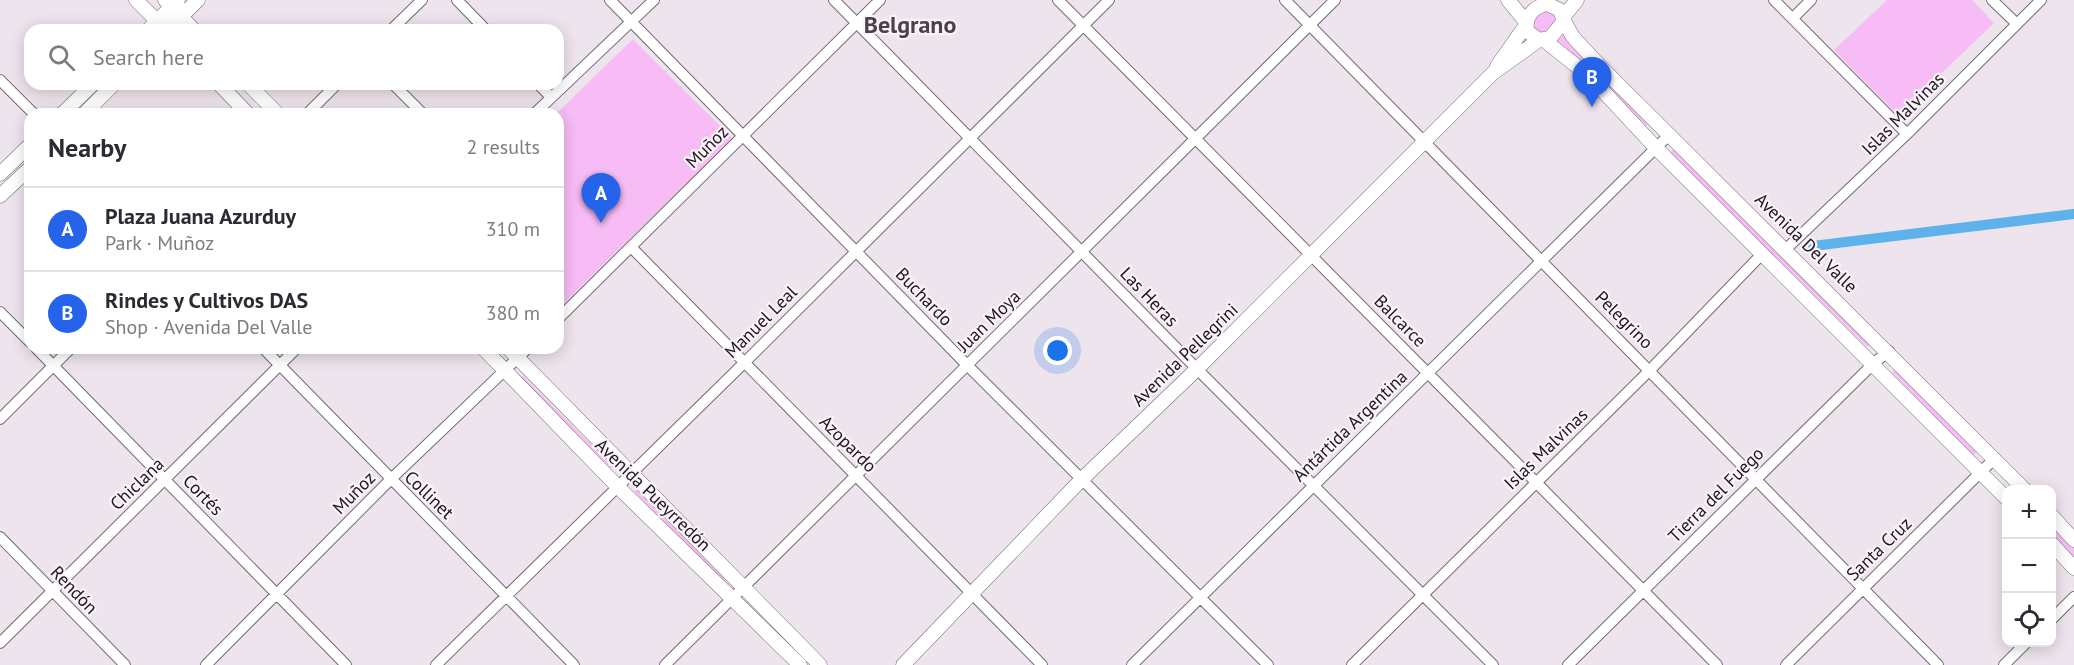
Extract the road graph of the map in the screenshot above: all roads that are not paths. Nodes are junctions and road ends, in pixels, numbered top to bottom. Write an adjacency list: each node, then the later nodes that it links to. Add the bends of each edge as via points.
1 (136, 0): 25 (main road)
2 (198, 0): 20 (main road)
3 (422, 0): 28 (street)
4 (457, 0): 29 (street)
5 (610, 0): 23 (street, Buchardo)
6 (654, 0): 23 (street)
7 (834, 0): 24 (street, Las Heras)
8 (880, 0): 24 (street, Muñoz)
9 (1058, 0): 33 (street, Balcarce)
10 (1109, 0): 33 (street, Manuel Leal)
11 (1285, 0): 32 (street, Pelegrino)
12 (1335, 0): 32 (street, Juan Moya)
13 (1508, 0): 30 (main road)
14 (1577, 0): 22 (main road)
15 (1774, 0): 21 (street)
16 (1811, 0): 21 (street)
17 (1992, 0): 31 (street)
18 (2041, 0): 31 (street, Islas Malvinas)
19 (1549, 2): 22 (main road); 30 (main road, via 1535,9)
20 (174, 6): 26 (main road); 27 (main road)
21 (1793, 18): 55 (street)
22 (1564, 19): 34 (main road, via 1557,32); 56 (main road, Avenida Del Valle, via 1573,37)
23 (632, 22): 37 (street); 57 (street, Buchardo)
24 (857, 23): 57 (street, Muñoz); 58 (street, Las Heras)
25 (157, 24)
26 (163, 24)
27 (189, 24)
28 (398, 24)
29 (480, 24)
30 (1526, 24): 34 (main road, via 1527,31); 35 (main road, Avenida Pellegrini)
31 (2017, 24): 55 (street, Islas Malvinas)
32 (1310, 25): 59 (street, Juan Moya); 60 (street, Pelegrino)
33 (1083, 26): 58 (street, Manuel Leal); 59 (street, Balcarce)
34 (1542, 40): 35 (main road, Avenida Pellegrini); 61 (main road, via 1589,76)
35 (1493, 73): 60 (main road, Avenida Pellegrini)
36 (0, 80): 47 (street)
37 (564, 85)
38 (87, 90): 48 (main road)
39 (108, 90): 49 (main road)
40 (225, 90): 50 (main road)
41 (254, 90): 51 (main road)
42 (331, 90): 52 (street)
43 (399, 90): 53 (street)
44 (544, 90): 46 (street)
45 (559, 90): 46 (street)
46 (551, 97): 54 (street)
47 (28, 108)
48 (68, 108)
49 (90, 108)
50 (242, 108)
51 (272, 108)
52 (313, 108)
53 (417, 108)
54 (540, 108)
55 (1907, 134): 67 (street, Islas Malvinas)
56 (1669, 135): 61 (street, Antártida Argentina); 67 (main road, Avenida Del Valle)
57 (741, 136): 66 (street, Muñoz); 68 (street, Buchardo)
58 (969, 138): 68 (street, Manuel Leal); 69 (street, Las Heras)
59 (1197, 138): 69 (street, Juan Moya); 71 (street, Balcarce)
60 (1424, 144): 71 (main road, Avenida Pellegrini); 72 (street, Pelegrino)
61 (1656, 148): 70 (main road); 72 (street, Antártida Argentina)
62 (24, 151): 63 (main road)
63 (0, 174)
64 (24, 174): 65 (main road)
65 (0, 196)
66 (631, 247): 74 (street, Muñoz); 85 (street, Azopardo)
67 (1786, 249): 76 (main road, Avenida Del Valle)
68 (855, 250): 85 (street, Manuel Leal); 88 (street, Buchardo)
69 (1083, 253): 88 (street, Juan Moya); 90 (street, Las Heras)
70 (1762, 254): 86 (main road); 91 (street, Islas Malvinas)
71 (1311, 256): 90 (main road, Avenida Pellegrini); 93 (street, Balcarce)
72 (1542, 261): 91 (street, Pelegrino); 93 (street, Antártida Argentina)
73 (0, 312): 75 (street)
74 (564, 313)
75 (24, 336)
76 (1889, 351): 86 (street, Tierra del Fuego); 95 (main road, Avenida Del Valle)
77 (42, 354): 89 (street, Cortés)
78 (65, 354): 89 (street)
79 (269, 354): 87 (street, Collinet)
80 (291, 354): 87 (street, Chiclana)
81 (489, 354): 92 (main road, Avenida Pueyrredón)
82 (514, 354): 84 (main road, Avenida Pueyrredón)
83 (522, 354): 84 (street, Muñoz)
84 (518, 358): 92 (street, Muñoz); 96 (main road, Avenida Pueyrredón)
85 (744, 363): 96 (street, Manuel Leal); 98 (street, Azopardo)
86 (1874, 363): 97 (main road); 99 (street, Tierra del Fuego)
87 (279, 365): 100 (street, Chiclana); 101 (street, Collinet)
88 (966, 365): 98 (street, Juan Moya); 102 (street, Buchardo)
89 (54, 366): 94 (street); 100 (street, Cortés)
90 (1197, 369): 102 (main road, Avenida Pellegrini); 104 (street, Las Heras)
91 (1650, 370): 99 (street, Pelegrino); 103 (street, Islas Malvinas)
92 (505, 371): 101 (street, Muñoz); 106 (main road, Avenida Pueyrredón)
93 (1428, 373): 103 (street, Balcarce); 104 (street, Antártida Argentina)
94 (0, 418)
95 (1995, 458): 97 (street, Santa Cruz); 105 (main road, Avenida Del Valle)
96 (630, 472): 106 (street, Manuel Leal); 114 (main road, Avenida Pueyrredón)
97 (1981, 472): 107 (main road); 113 (street, Santa Cruz)
98 (857, 475): 114 (street, Juan Moya); 120 (street, Azopardo)
99 (1756, 478): 113 (street, Pelegrino); 116 (street, Tierra del Fuego)
100 (165, 479): 115 (street, Chiclana); 118 (street, Cortés)
101 (390, 480): 117 (street, Collinet); 118 (street, Muñoz)
102 (1081, 480): 120 (main road, Avenida Pellegrini); 121 (street, Buchardo)
103 (1536, 482): 116 (street, Balcarce); 119 (street, Islas Malvinas)
104 (1314, 485): 119 (street, Las Heras); 121 (street, Antártida Argentina)
105 (2021, 485)
106 (618, 487): 117 (street, Manuel Leal); 123 (main road, Avenida Pueyrredón)
107 (2002, 493)
108 (2056, 520): 110 (main road)
109 (0, 537): 115 (street, Rendón)
110 (2074, 540)
111 (2056, 548): 112 (main road)
112 (2074, 568)
113 (1864, 587): 143 (street, Santa Cruz); 144 (street, Pelegrino)
114 (745, 588): 123 (street, Juan Moya); 134 (main road, Avenida Pueyrredón)
115 (51, 590): 125 (street, Chiclana); 127 (street, Rendón)
116 (1644, 591): 141 (street, Tierra del Fuego); 142 (street, Balcarce)
117 (506, 594): 130 (street, Manuel Leal); 131 (street, Collinet)
118 (276, 595): 128 (street, Muñoz); 129 (street, Cortés)
119 (1422, 595): 139 (street, Islas Malvinas); 140 (street, Las Heras)
120 (972, 596): 135 (main road, Avenida Pellegrini); 136 (street, Azopardo)
121 (1200, 596): 137 (street, Antártida Argentina); 138 (street, Buchardo)
122 (2074, 597): 124 (street)
123 (734, 598): 132 (street, Juan Moya); 133 (main road, Avenida Pueyrredón)
124 (2056, 615)
125 (0, 643)
126 (2022, 647): 145 (street)
127 (125, 665)
128 (206, 665)
129 (346, 665)
130 (436, 665)
131 (574, 665)
132 (665, 665)
133 (800, 665)
134 (820, 665)
135 (903, 665)
136 (1042, 665)
137 (1132, 665)
138 (1268, 665)
139 (1352, 665)
140 (1493, 665)
141 (1568, 665)
142 (1718, 665)
143 (1786, 665)
144 (1938, 665)
145 (2004, 665)

